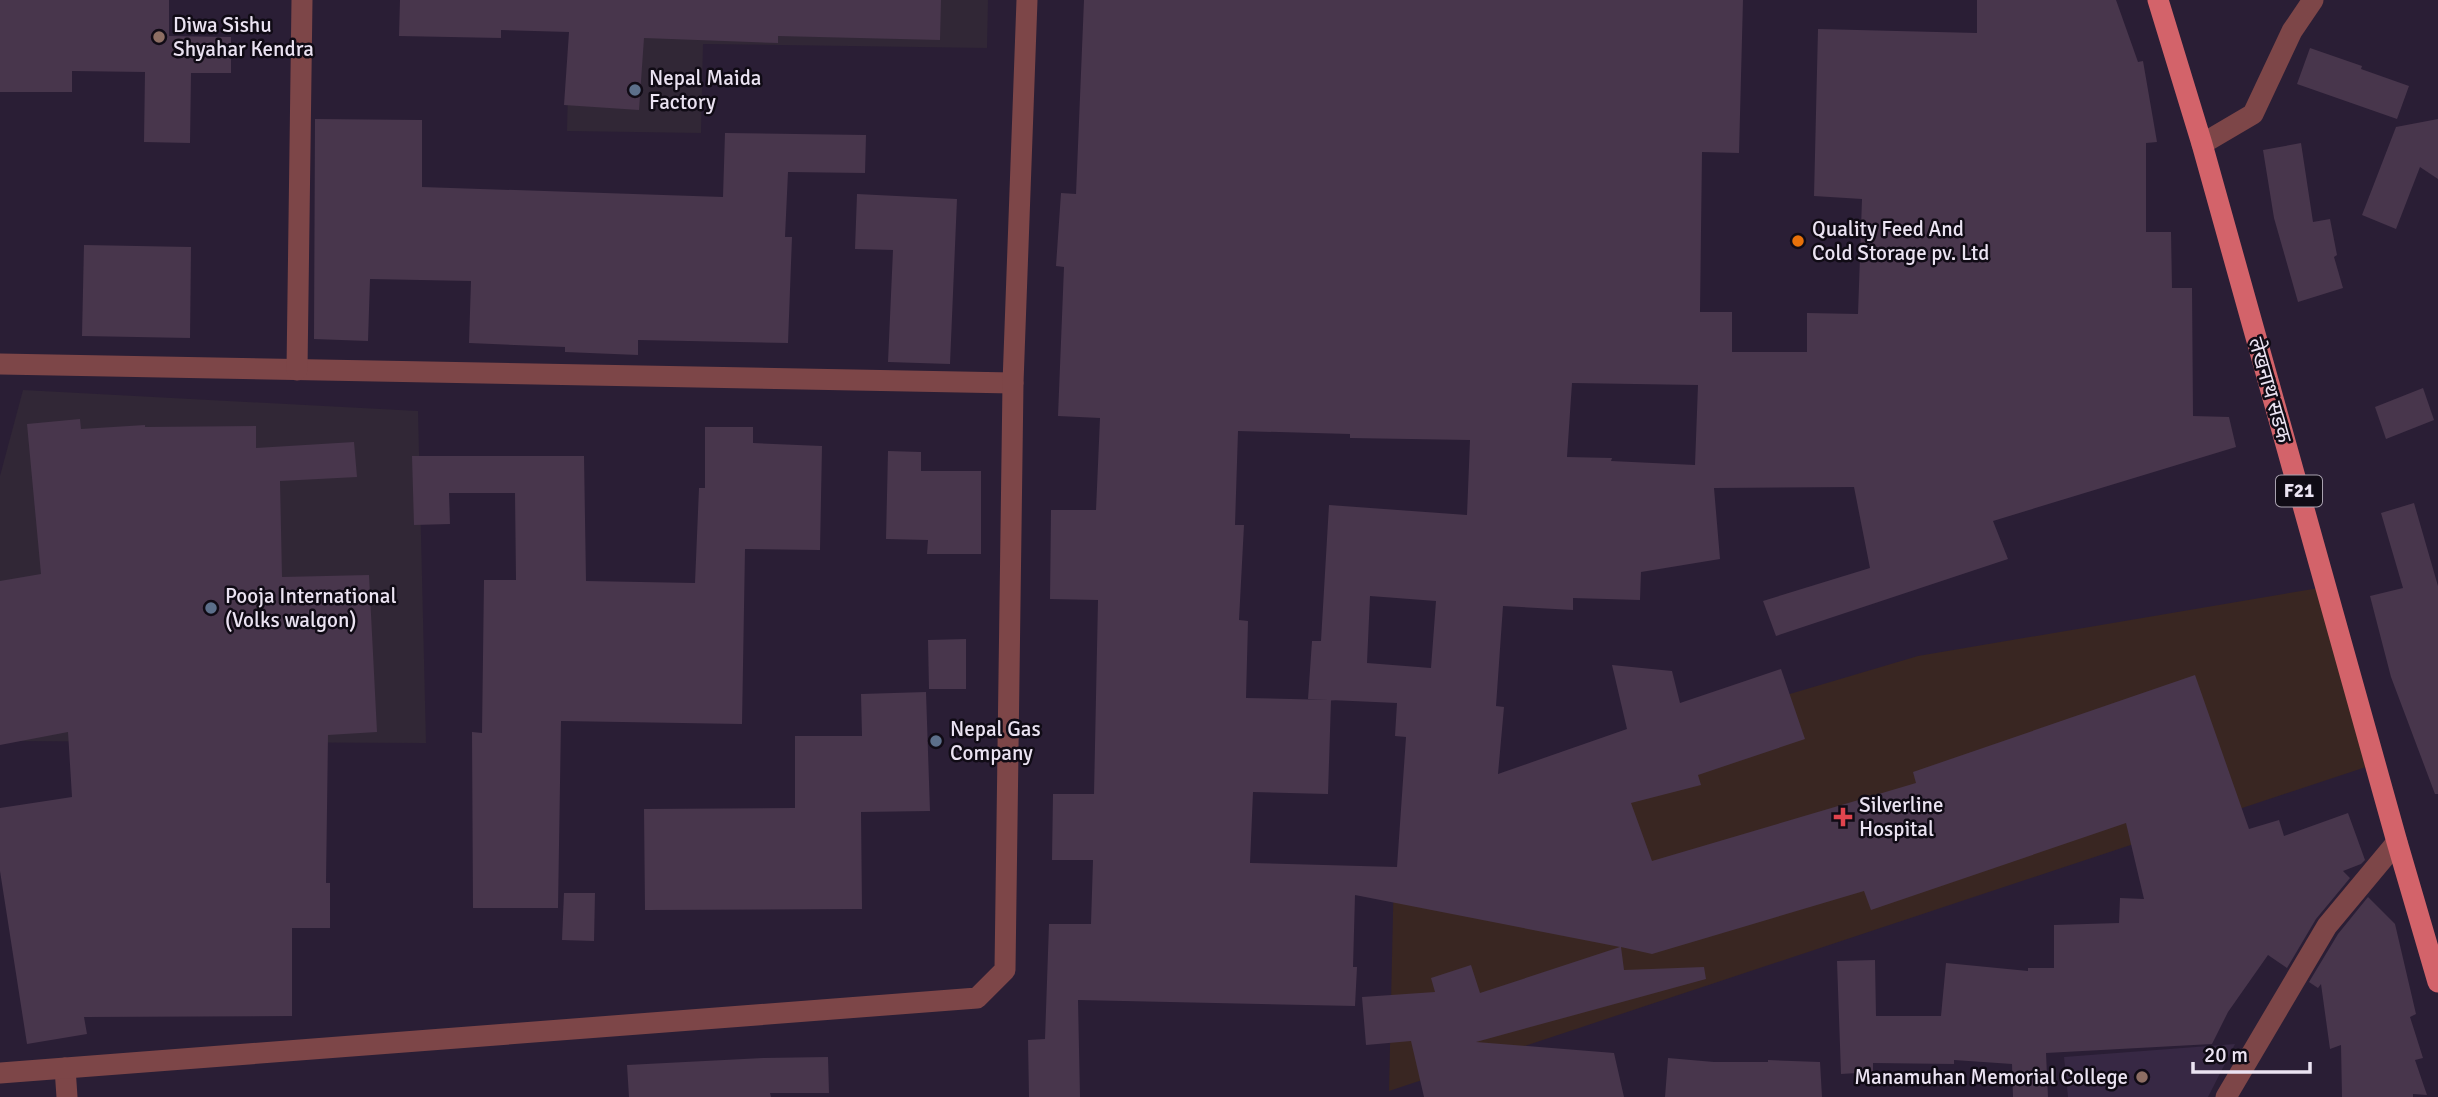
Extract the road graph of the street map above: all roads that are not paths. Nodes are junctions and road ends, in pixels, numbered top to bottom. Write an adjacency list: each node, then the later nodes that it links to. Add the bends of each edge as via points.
1 (302, 0): 7 (street)
2 (1027, 0): 8 (street)
3 (2158, 0): 5 (main road, लेखनाथ सडक / F21)
4 (2313, 0): 5 (street, via 2291,32 2253,114)
5 (2202, 144): 9 (main road, लेखनाथ सडक / F21)
6 (0, 365): 7 (street)
7 (298, 370): 8 (street)
8 (1013, 383): 11 (street, via 1005,970 977,998)
9 (2397, 842): 10 (main road, लेखनाथ सडक / F21); 14 (street, via 2327,926)
10 (2438, 982)
11 (65, 1068): 12 (street); 13 (street)
12 (0, 1073)
13 (67, 1097)
14 (2226, 1097)

